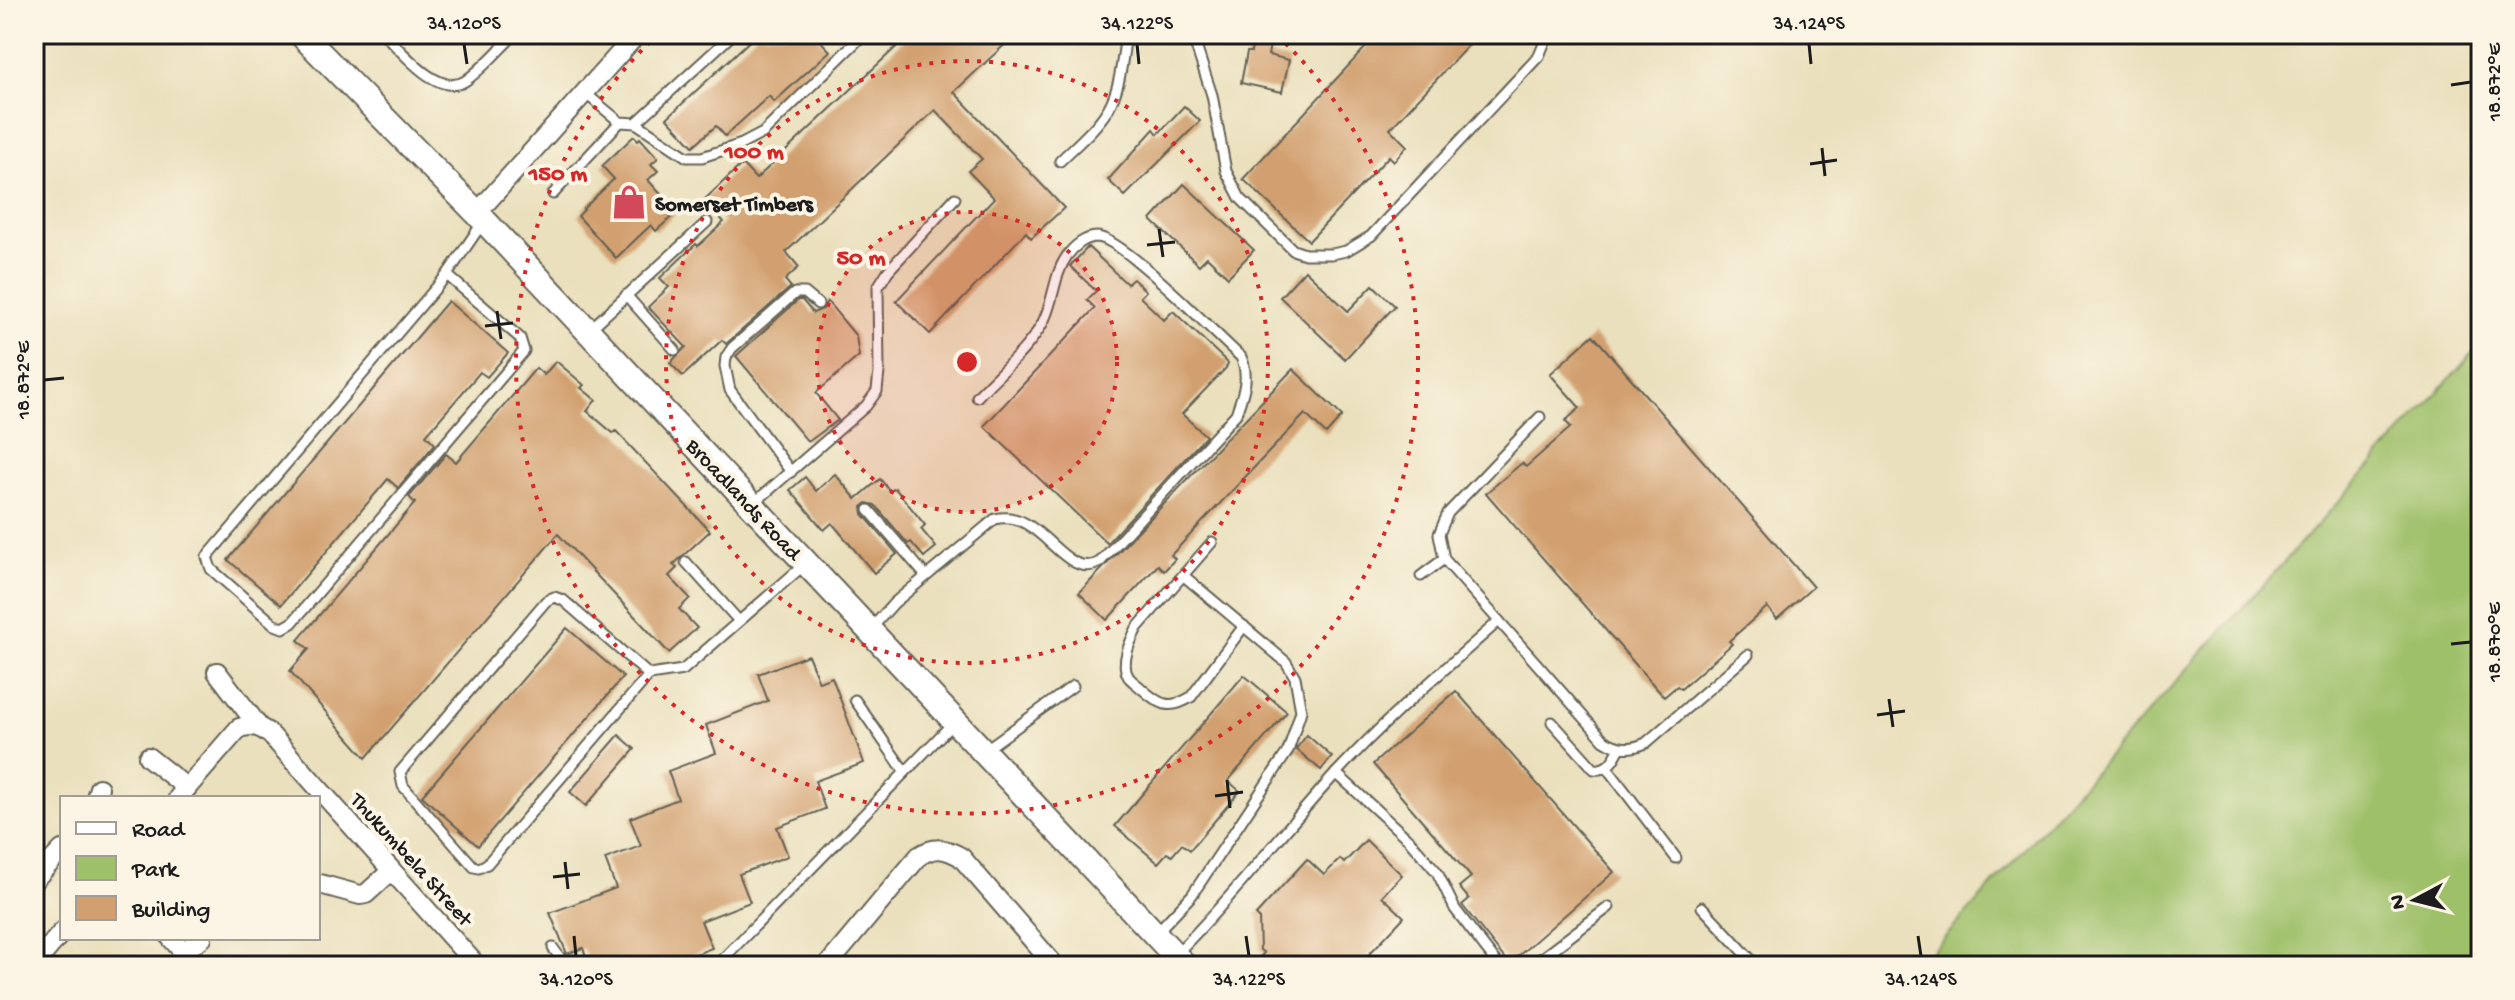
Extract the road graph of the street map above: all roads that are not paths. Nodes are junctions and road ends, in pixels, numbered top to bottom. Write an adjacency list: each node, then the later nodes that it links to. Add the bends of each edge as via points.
1 (301, 34): 16 (main road, Broadlands Road)
2 (384, 34): 3 (lane, via 423,73 450,84 465,81)
3 (515, 34)
4 (637, 34): 10 (street)
5 (733, 34): 12 (lane)
6 (864, 34): 12 (lane, via 771,126 742,144 687,157)
7 (1126, 34): 13 (lane, via 1109,107)
8 (1192, 34): 9 (lane, via 1232,185 1293,250 1318,255 1346,251 1371,236 1539,56)
9 (1548, 34)
10 (585, 93): 11 (lane); 16 (street)
11 (620, 122): 12 (lane); 14 (lane)
12 (636, 123)
13 (1060, 161)
14 (553, 194)
15 (955, 198): 25 (lane, via 878,287 877,391)
16 (480, 217): 18 (lane); 21 (main road, Broadlands Road)
17 (707, 222): 19 (lane)
18 (447, 275): 18 (lane, via 520,338 524,351 292,623 275,625 211,569 207,557)
19 (626, 295): 21 (lane); 22 (lane)
20 (818, 304): 25 (lane, via 805,293 795,293 726,357 730,390)
21 (588, 331): 26 (main road, Broadlands Road)
22 (675, 350)
23 (977, 397): 32 (lane, via 1042,326 1067,256 1093,237 1133,255 1241,357 1246,368 1241,400 1230,422 1100,562 1079,566 1020,519 1003,517)
24 (1540, 417): 29 (lane, via 1448,513 1439,534)
25 (791, 472): 26 (lane)
26 (751, 505): 31 (main road, Broadlands Road)
27 (869, 510): 32 (lane)
28 (1212, 542): 33 (lane)
29 (1444, 559): 34 (lane); 36 (lane)
30 (686, 562): 35 (lane)
31 (807, 563): 35 (lane); 38 (main road, Broadlands Road)
32 (926, 576): 38 (lane)
33 (1184, 576): 37 (lane); 37 (lane, via 1129,643 1128,676 1155,700 1174,706 1191,697)
34 (1421, 576)
35 (739, 621): 41 (lane, via 683,670)
36 (1499, 621): 47 (lane, via 1604,740); 52 (lane, via 1384,722)
37 (1244, 626): 64 (lane, via 1286,662 1295,677 1301,711 1297,729 1288,751 1192,895)
38 (869, 631): 44 (main road, Broadlands Road)
39 (1748, 655): 47 (lane, via 1646,743)
40 (217, 672): 46 (street, Thukumbela Street)
41 (649, 675): 41 (lane, via 483,867 471,864 400,781 402,768 549,599 563,600)
42 (1073, 686): 48 (lane)
43 (855, 700): 51 (lane)
44 (954, 722): 48 (main road, Broadlands Road); 51 (lane)
45 (1552, 722): 50 (lane, via 1590,768)
46 (259, 727): 53 (street, via 239,728); 54 (street, Thukumbela Street)
47 (1620, 748): 50 (lane)
48 (982, 752): 64 (main road, Broadlands Road)
49 (148, 757): 53 (street)
50 (1607, 768): 56 (lane)
51 (905, 772): 72 (lane)
52 (1336, 773): 67 (lane); 75 (lane, via 1437,872 1455,909)
53 (182, 793)
54 (319, 796)
55 (321, 798): 58 (street, Thukumbela Street)
56 (1676, 858)
57 (58, 862): 59 (street)
58 (391, 871): 60 (street, via 366,894); 69 (street, Thukumbela Street)
59 (34, 880)
60 (320, 884)
61 (1609, 907): 76 (lane)
62 (1702, 907): 77 (lane)
63 (60, 934): 68 (street)
64 (1155, 934): 67 (main road, Broadlands Road)
65 (177, 945): 70 (street)
66 (553, 948): 71 (lane)
67 (1180, 960)
68 (34, 965)
69 (474, 965)
70 (196, 966)
71 (566, 966)
72 (716, 966)
73 (827, 966): 74 (street, via 919,856 939,848 961,857)
74 (1055, 966)
75 (1499, 966)
76 (1531, 966)
77 (1757, 966)

